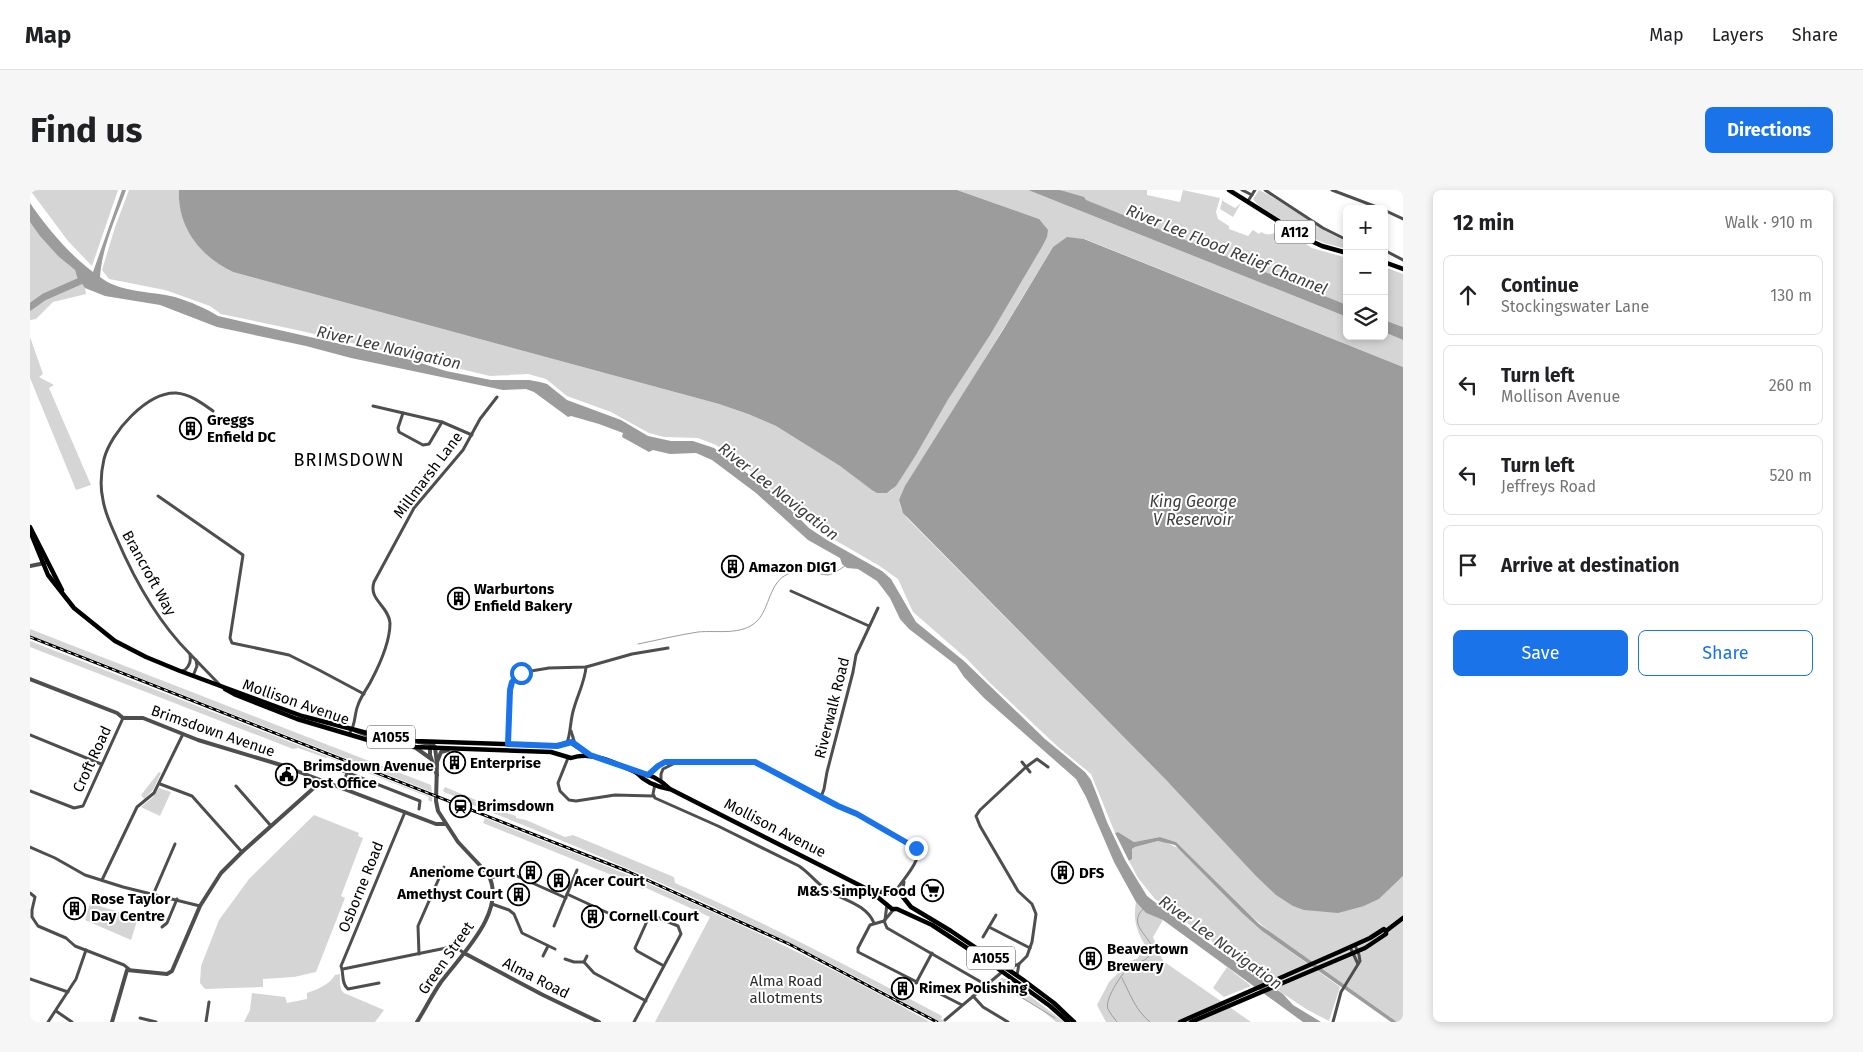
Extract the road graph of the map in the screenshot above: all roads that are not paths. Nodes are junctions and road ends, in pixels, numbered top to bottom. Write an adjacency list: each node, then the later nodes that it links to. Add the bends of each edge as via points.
1 (1229, 190): 7 (main road, A112)
2 (1242, 190): 6 (street)
3 (1255, 190): 6 (street)
4 (1265, 190): 11 (street)
5 (1332, 190): 8 (street)
6 (1252, 195): 7 (street)
7 (1248, 201): 12 (main road, A112, via 1307,239)
8 (1372, 205)
9 (1388, 212): 10 (street)
10 (1403, 219)
11 (1343, 238)
12 (1343, 252)
13 (1388, 252): 14 (street)
14 (1403, 260)
15 (1388, 264): 16 (main road)
16 (1403, 270)
17 (498, 397): 22 (street, Millmarsh Lane)
18 (373, 406): 20 (street)
19 (213, 411): 31 (street, Brancroft Way, via 194,398 181,394 167,394 149,401 116,435 104,459 101,478 103,502 128,564 159,618)
20 (402, 413): 21 (street); 21 (street, via 399,432 423,445 429,444)
21 (442, 422): 22 (street)
22 (472, 435): 38 (street, Millmarsh Lane, via 454,462 414,508 374,582 373,592 389,617 389,632)
23 (158, 496): 38 (street, via 243,555 230,638 232,644 289,656)
24 (31, 528): 25 (main road, Mollison Avenue / A1055)
25 (45, 562): 26 (street); 34 (main road, Mollison Avenue / A1055, via 51,579 74,608 115,641)
26 (30, 566)
27 (791, 591): 29 (street)
28 (878, 608): 29 (street, Riverwalk Road)
29 (869, 626): 77 (street, Riverwalk Road, via 855,659)
30 (668, 648): 33 (street)
31 (190, 654): 32 (street, Brancroft Way); 34 (street, via 189,666)
32 (196, 659): 35 (street); 37 (street, Brancroft Way)
33 (586, 667): 41 (street, via 572,713); 46 (street, via 540,669 516,676 510,690)
34 (179, 671): 35 (main road, Mollison Avenue / A1055)
35 (193, 676): 37 (main road, Mollison Avenue / A1055)
36 (30, 679): 39 (street, Brimsdown Avenue)
37 (225, 688): 40 (main road, Mollison Avenue / A1055, via 302,716); 43 (main road, Mollison Avenue / A1055, via 296,718)
38 (364, 694): 40 (street, Millmarsh Lane)
39 (123, 718): 42 (street, Brimsdown Avenue, via 143,718); 58 (street, Croft Road)
40 (353, 728): 43 (street, Millmarsh Lane); 45 (street, Mollison Avenue / A1055); 48 (main road, Mollison Avenue / A1055)
41 (571, 730): 47 (street); 49 (street)
42 (183, 734): 68 (street, Brimsdown Avenue); 70 (street)
43 (349, 734): 45 (main road, Mollison Avenue / A1055)
44 (30, 735): 58 (street)
45 (388, 744): 50 (main road, Mollison Avenue / A1055)
46 (508, 744): 47 (main road, Mollison Avenue / A1055); 48 (main road, Mollison Avenue / A1055)
47 (566, 744): 49 (main road, Mollison Avenue / A1055); 53 (main road, via 562,751)
48 (433, 745): 50 (main road, Mollison Avenue / A1055); 51 (main road, Mollison Avenue / A1055); 55 (street); 59 (street)
49 (576, 745): 52 (main road, Mollison Avenue / A1055); 54 (main road)
50 (414, 747): 55 (street)
51 (454, 748): 53 (main road, Mollison Avenue / A1055, via 552,752); 59 (street, via 442,752)
52 (590, 755): 54 (main road, Mollison Avenue / A1055); 65 (main road, Mollison Avenue / A1055)
53 (566, 756): 54 (main road, Mollison Avenue / A1055); 76 (street, via 558,783 560,791 569,800 618,795)
54 (576, 756)
55 (430, 758): 66 (street)
56 (678, 762): 67 (street, via 662,763); 69 (street, via 663,769); 77 (street, via 755,762)
57 (1022, 762): 61 (street)
58 (101, 764): 75 (street, Croft Road, via 83,806 78,808)
59 (437, 764): 66 (street)
60 (333, 767): 64 (street)
61 (1026, 767): 62 (street, via 1037,758); 63 (street); 115 (street, via 980,810 976,818 1018,891 1034,906 1036,920)
62 (1048, 767)
63 (1030, 772)
64 (347, 773): 73 (street); 78 (street)
65 (638, 773): 67 (main road, Mollison Avenue / A1055); 71 (main road, Mollison Avenue / A1055)
66 (437, 775): 82 (street, via 436,803)
67 (648, 775): 69 (main road, Mollison Avenue / A1055)
68 (320, 780): 73 (street, Brimsdown Avenue); 83 (street)
69 (661, 782): 74 (main road, Mollison Avenue / A1055)
70 (160, 784): 86 (street, via 192,796); 90 (street, via 137,807)
71 (655, 784): 74 (main road, Mollison Avenue / A1055); 76 (street)
72 (236, 786): 83 (street)
73 (341, 788): 81 (street, Brimsdown Avenue)
74 (670, 789): 92 (main road, Mollison Avenue / A1055)
75 (30, 791)
76 (653, 796): 107 (street, via 806,870 824,888 863,908)
77 (821, 797): 91 (street, via 918,849)
78 (421, 802): 79 (street); 80 (street)
79 (428, 802)
80 (419, 809)
81 (405, 812): 82 (street, Brimsdown Avenue, via 436,824); 130 (street, Osborne Road, via 341,966)
82 (445, 824): 89 (street)
83 (271, 826): 86 (street)
84 (175, 844): 95 (street)
85 (30, 847): 90 (street, via 84,875)
86 (242, 852): 101 (street, via 221,873)
87 (444, 867): 121 (street, via 418,926)
88 (577, 870): 96 (street)
89 (490, 878): 96 (street, via 510,873); 99 (street, Green Street)
90 (102, 880): 95 (street)
91 (904, 881): 93 (street); 97 (street)
92 (869, 890): 93 (main road, Mollison Avenue / A1055); 100 (main road, Mollison Avenue / A1055)
93 (894, 891): 97 (main road, Mollison Avenue / A1055); 100 (main road, via 887,896)
94 (30, 893): 117 (street, via 35,897 32,917 38,926)
95 (153, 895): 98 (street)
96 (567, 896): 103 (street); 109 (street)
97 (903, 897): 102 (main road, via 902,906); 131 (main road, Mollison Avenue / A1055, via 914,909 951,931)
98 (177, 899): 101 (street); 108 (street, via 166,924)
99 (492, 904): 113 (street, via 509,910 522,933); 119 (street, Green Street, via 482,928)
100 (887, 904): 102 (main road, Mollison Avenue / A1055); 106 (street)
101 (200, 906): 129 (street, via 171,972)
102 (896, 909): 106 (street); 131 (main road, Mollison Avenue / A1055, via 932,925)
103 (608, 913)
104 (996, 915): 110 (street)
105 (1403, 918): 111 (main road)
106 (884, 921): 107 (street); 120 (street, via 887,928)
107 (874, 923): 136 (street, via 858,952)
108 (162, 926)
109 (554, 926)
110 (989, 928): 112 (street); 115 (street)
111 (1386, 930): 114 (main road); 118 (main road, via 1386,934)
112 (983, 938)
113 (548, 946): 116 (street); 122 (street)
114 (1352, 946): 118 (street); 126 (main road)
115 (1030, 948): 127 (street)
116 (555, 949)
117 (86, 950): 129 (street); 137 (street)
118 (1355, 952): 126 (main road); 159 (street, via 1360,960 1341,992)
119 (464, 953): 121 (street, via 451,948); 151 (street, Green Street, via 437,988); 152 (street, Alma Road)
120 (932, 953): 134 (street); 136 (street)
121 (419, 954): 130 (street)
122 (543, 956)
123 (587, 956): 125 (street)
124 (565, 959): 125 (street)
125 (584, 962): 139 (street, via 594,973)
126 (1322, 962): 142 (main road)
127 (1019, 964): 131 (street); 132 (street)
128 (664, 966): 128 (street, via 682,934 678,926 654,916 648,919 635,948); 139 (street)
129 (129, 969): 148 (street)
130 (343, 970): 135 (street, via 344,985 348,989)
131 (1004, 970): 132 (main road, Mollison Avenue / A1055); 138 (street); 155 (main road, Mollison Avenue / A1055)
132 (1017, 976): 156 (main road, Mollison Avenue / A1055)
133 (30, 979): 137 (street)
134 (982, 982)
135 (379, 983)
136 (916, 983): 141 (street)
137 (68, 992): 143 (street)
138 (973, 996): 141 (street); 154 (street, via 983,1007)
139 (646, 1001): 153 (street)
140 (209, 1002): 150 (street)
141 (962, 1005): 145 (street)
142 (1223, 1005): 157 (main road); 158 (main road)
143 (56, 1011): 146 (street); 147 (street)
144 (140, 1018): 149 (street)
145 (945, 1020)
146 (48, 1022)
147 (72, 1022)
148 (112, 1022)
149 (156, 1022)
150 (206, 1022)
151 (417, 1022)
152 (599, 1022)
153 (634, 1022)
154 (1008, 1022)
155 (1068, 1022)
156 (1074, 1022)
157 (1180, 1022)
158 (1191, 1022)
159 (1333, 1022)

